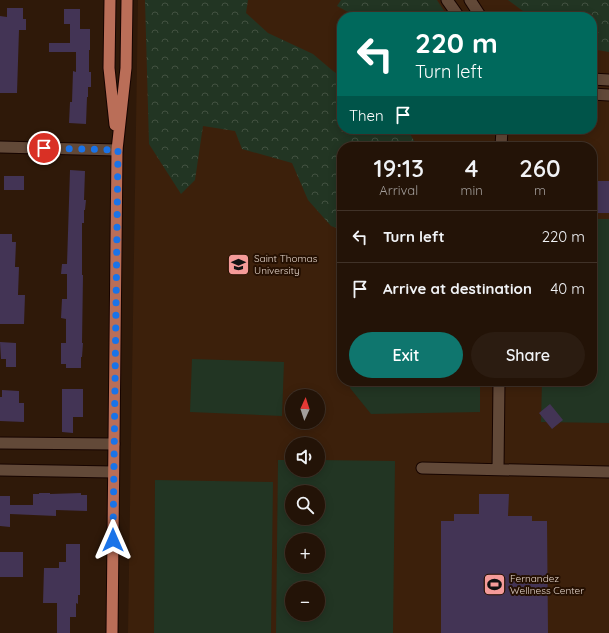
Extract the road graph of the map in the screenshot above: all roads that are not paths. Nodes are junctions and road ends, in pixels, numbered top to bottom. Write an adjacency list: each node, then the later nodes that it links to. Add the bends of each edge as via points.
1 (110, 0): 12 (main road, via 109,68)
2 (127, 0): 12 (main road, via 126,68)
3 (446, 0): 5 (street)
4 (470, 0): 6 (street)
5 (455, 12)
6 (478, 12)
7 (597, 79): 8 (street)
8 (609, 80)
9 (597, 94): 10 (street)
10 (609, 95)
11 (0, 147): 12 (street)
12 (118, 150): 15 (main road)
13 (499, 386): 17 (street)
14 (0, 443): 15 (street)
15 (114, 444): 19 (main road)
16 (422, 468): 17 (street)
17 (498, 469): 20 (street)
18 (0, 470): 19 (street)
19 (113, 472): 21 (main road)
20 (609, 472)
21 (112, 633)

